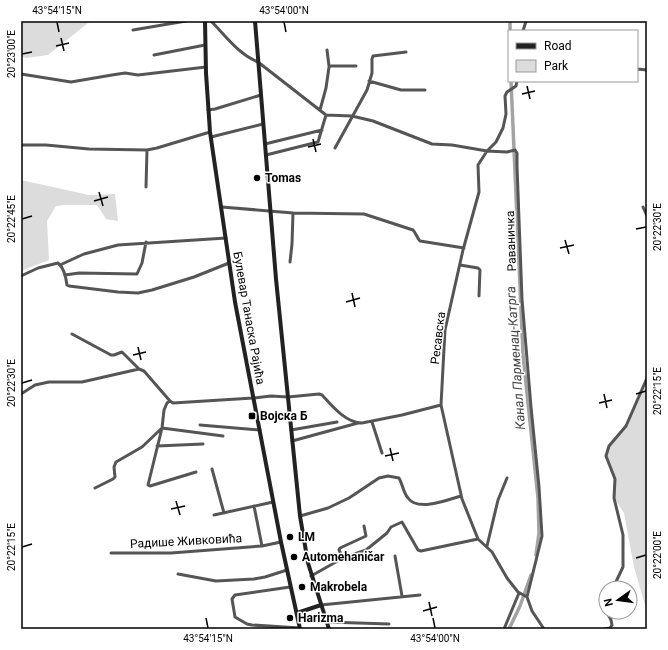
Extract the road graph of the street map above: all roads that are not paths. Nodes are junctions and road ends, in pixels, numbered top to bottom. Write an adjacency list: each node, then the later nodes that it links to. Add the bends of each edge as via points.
1 (186, 21): 5 (street)
2 (205, 21): 6 (street, Булевар Танаска Рајића)
3 (211, 21): 10 (street, via 244,54)
4 (254, 21): 10 (street)
5 (133, 30)
6 (205, 45): 9 (street); 13 (street, Булевар Танаска Рајића)
7 (327, 50): 11 (street)
8 (406, 52): 15 (street, via 374,56)
9 (154, 55)
10 (258, 62): 18 (street); 20 (street)
11 (330, 66): 12 (street); 20 (street)
12 (356, 66)
13 (206, 67): 14 (street, via 138,75 112,74 71,82); 19 (street, Булевар Танаска Рајића)
14 (21, 74)
15 (369, 81): 17 (street, via 401,90); 22 (street, via 365,94)
16 (517, 82): 30 (street, Ресавска, via 505,96 506,114 503,128 496,142)
17 (426, 90)
18 (261, 96): 19 (street); 23 (street)
19 (208, 110): 25 (street, Булевар Танаска Рајића)
20 (320, 110): 21 (street)
21 (326, 115): 22 (street, Раваничка); 24 (street)
22 (352, 116): 28 (street); 30 (street, Раваничка, via 432,144)
23 (263, 124): 25 (street); 26 (street)
24 (322, 130): 26 (street); 31 (street, via 318,142)
25 (211, 135): 29 (street); 33 (street, Булевар Танаска Рајића)
26 (265, 144): 31 (street)
27 (21, 145): 29 (street)
28 (335, 148)
29 (147, 150): 32 (street)
30 (487, 151): 40 (street, Ресавска, via 478,165 479,192); 92 (street, Раваничка, via 514,150 518,153 522,299 542,536)
31 (266, 155): 35 (street)
32 (146, 187)
33 (222, 207): 35 (street); 38 (street, Булевар Танаска Рајића)
34 (643, 207): 37 (street)
35 (271, 211): 36 (street); 52 (street)
36 (293, 213): 40 (street, via 364,214 412,230 420,241); 41 (street)
37 (647, 216)
38 (226, 238): 39 (street); 42 (street, Булевар Танаска Рајића)
39 (146, 242): 43 (street, via 118,244 84,254); 45 (street, via 142,264 137,274 79,272)
40 (464, 248): 44 (street, Ресавска)
41 (290, 262)
42 (229, 263): 45 (street, via 194,277 138,293 69,286); 53 (street, Булевар Танаска Рајића)
43 (60, 265): 45 (street); 46 (street, via 54,263)
44 (460, 265): 47 (street, via 480,270); 55 (street, Ресавска, via 445,330)
45 (65, 275)
46 (21, 276)
47 (479, 296)
48 (72, 334): 49 (street, via 111,355 122,352)
49 (139, 369): 51 (street, via 82,382 49,382 35,385); 54 (street, via 144,371)
50 (647, 378): 89 (street, via 626,426 609,446 606,456 615,479 614,498 623,535 623,567)
51 (21, 394)
52 (288, 397): 53 (street); 58 (street, via 322,395 336,411); 62 (street)
53 (253, 398): 54 (street, via 181,403); 61 (street, Булевар Танаска Рајића)
54 (170, 401): 60 (street, via 164,410)
55 (441, 405): 57 (street); 72 (street, Ресавска)
56 (337, 422): 62 (street)
57 (372, 422): 58 (street); 67 (street)
58 (358, 423): 64 (street)
59 (200, 425): 61 (street)
60 (162, 428): 63 (street); 66 (street); 71 (street, via 142,447 116,462 115,477)
61 (260, 430): 73 (street, Булевар Танаска Рајића)
62 (291, 430): 64 (street)
63 (223, 436)
64 (292, 441): 77 (street)
65 (203, 444): 66 (street)
66 (157, 446): 69 (street, via 148,485)
67 (382, 453)
68 (212, 469): 75 (street)
69 (196, 472)
70 (507, 478): 82 (street, via 498,500)
71 (95, 488)
72 (461, 496): 77 (street, via 417,505 404,493 399,478 388,476 379,478 349,498 328,508); 79 (street, Ресавска)
73 (274, 502): 74 (street); 80 (street, Булевар Танаска Рајића)
74 (254, 506): 75 (street); 81 (street, Радише Живковића)
75 (224, 513): 76 (street)
76 (214, 515)
77 (300, 516): 88 (street)
78 (364, 526): 85 (street, via 366,536 340,548)
79 (478, 539): 82 (street, Ресавска); 85 (street, via 421,551 402,522 391,527 366,550)
80 (281, 542): 81 (street, Радише Живковића); 86 (street, Булевар Танаска Рајића)
81 (262, 546): 83 (street, Радише Живковића, via 171,553)
82 (486, 546): 92 (street, Ресавска, via 507,578)
83 (110, 553)
84 (395, 556): 93 (street)
85 (343, 558): 88 (street)
86 (287, 570): 87 (street, via 254,579 216,581); 90 (street, Булевар Танаска Рајића)
87 (178, 574)
88 (311, 576): 94 (street)
89 (617, 580)
90 (290, 587): 95 (street, Булевар Танаска Рајића); 99 (street, Булевар Танаска Рајића, via 235,595 232,606 235,617 247,624)
91 (420, 595): 93 (street)
92 (523, 595): 101 (street); 102 (street, Ресавска)
93 (402, 596): 94 (street)
94 (321, 605): 95 (street); 97 (street)
95 (296, 613): 99 (street, Булевар Танаска Рајића)
96 (611, 620): 103 (street, via 610,628)
97 (327, 622): 98 (street); 100 (street)
98 (389, 624)
99 (300, 628)
100 (329, 629)
101 (504, 629)
102 (544, 629)
103 (604, 629)

